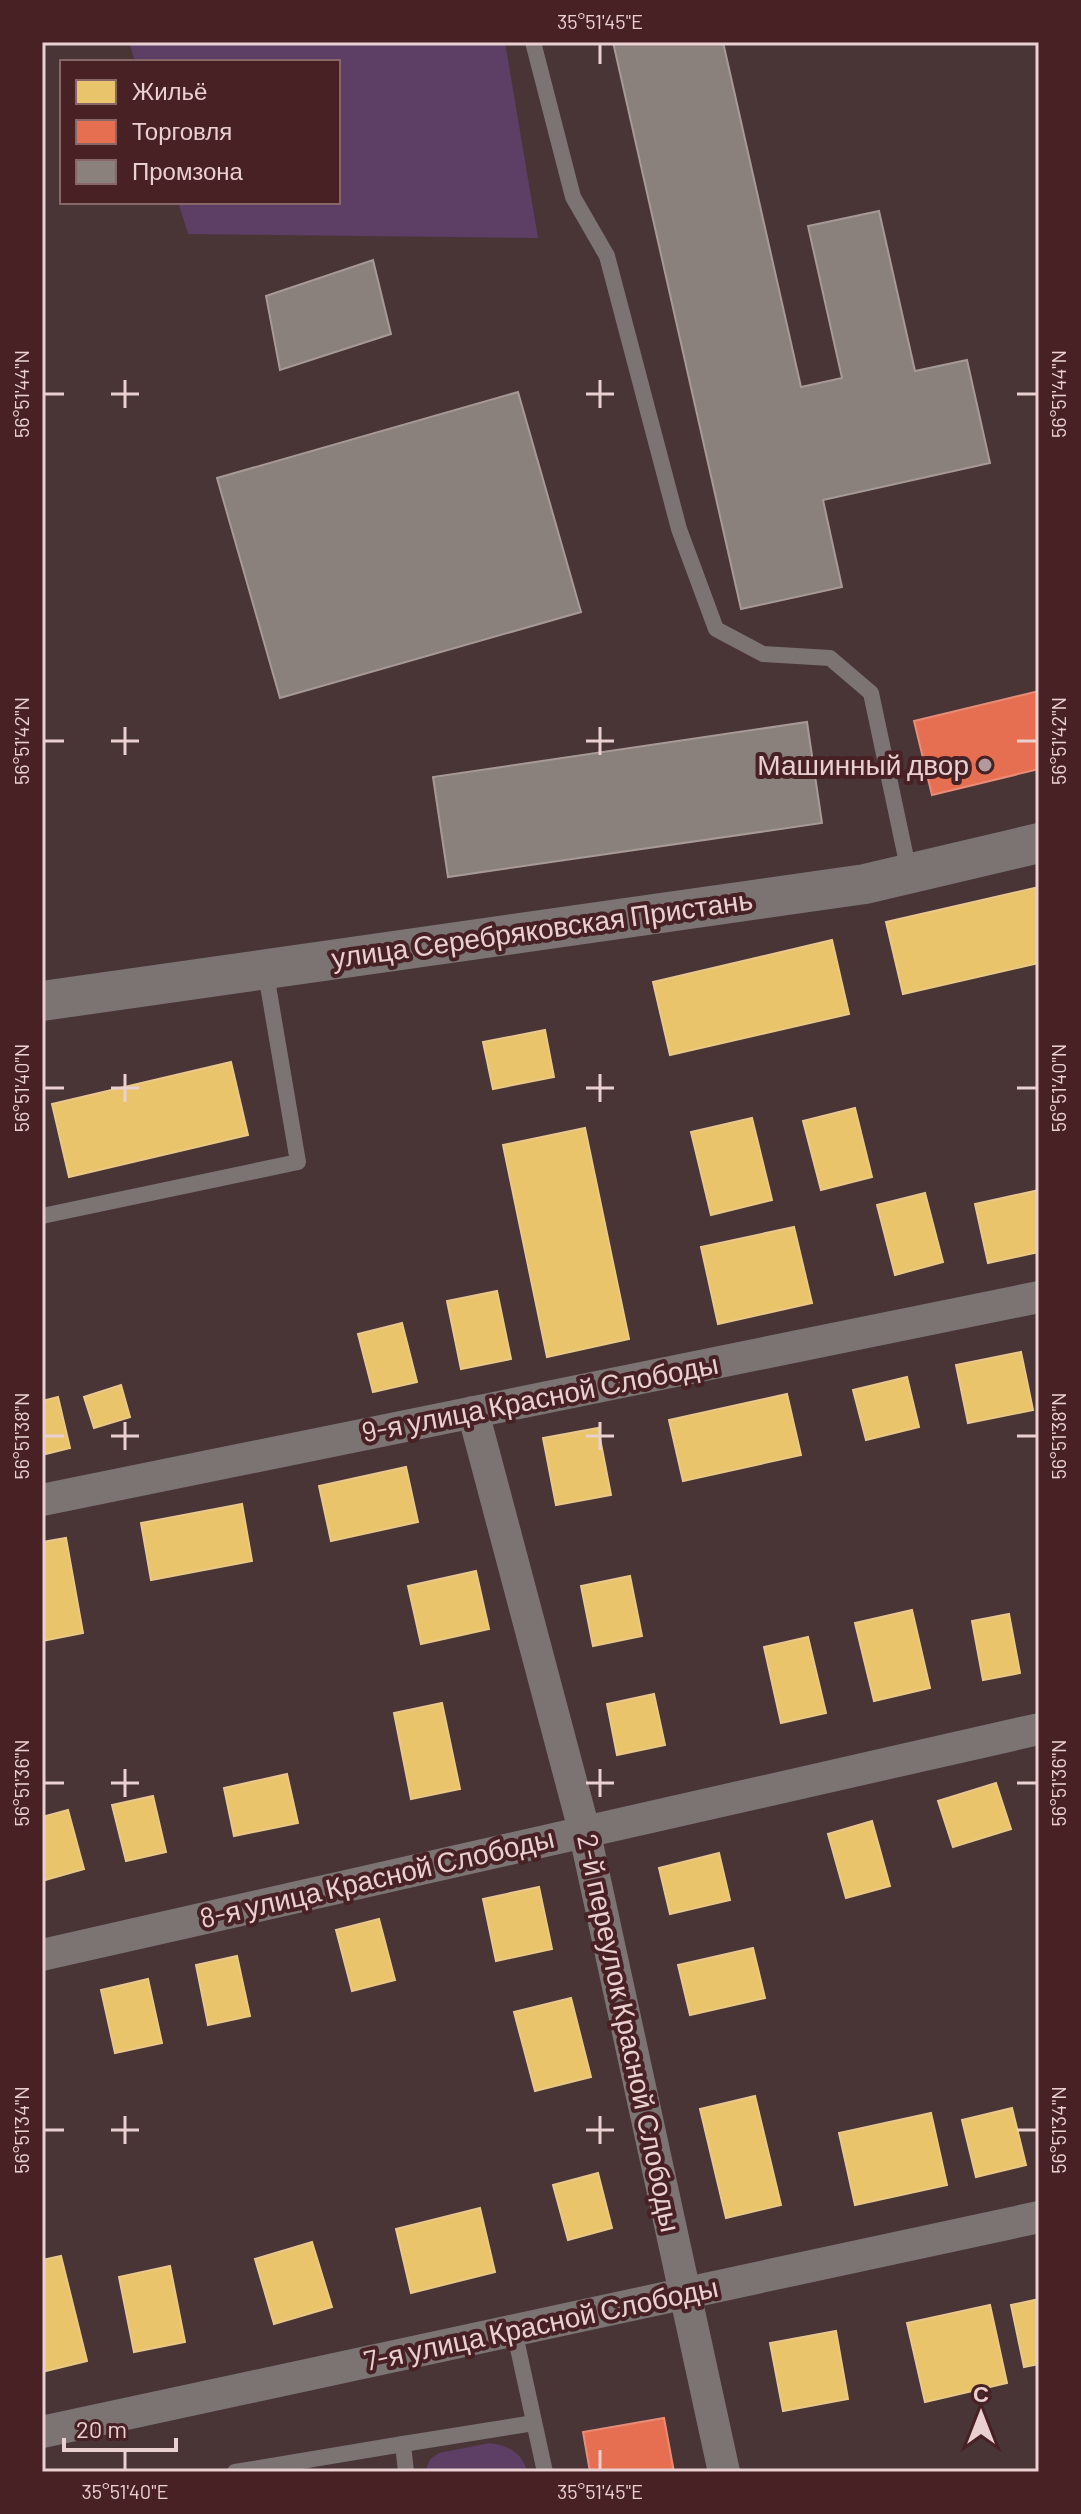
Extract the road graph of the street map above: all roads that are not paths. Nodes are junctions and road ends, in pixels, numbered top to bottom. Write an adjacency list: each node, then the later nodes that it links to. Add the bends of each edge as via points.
1 (533, 42): 3 (lane, via 573,197 607,256 679,529 716,629 763,654 830,658 871,693)
2 (1039, 843): 3 (street, улица Серебряковская Пристань)
3 (909, 874): 4 (street, улица Серебряковская Пристань)
4 (265, 967): 5 (street, улица Серебряковская Пристань); 6 (lane, via 298,1162)
5 (42, 1001)
6 (42, 1216)
7 (1039, 1297): 8 (street, 9-я улица Красной Слободы)
8 (473, 1412): 9 (street, 9-я улица Красной Слободы); 11 (street, 2-й переулок Красной Слободы)
9 (42, 1500)
10 (1039, 1729): 11 (street, 8-я улица Красной Слободы)
11 (584, 1830): 12 (street, 8-я улица Красной Слободы); 14 (street, 2-й переулок Красной Слободы)
12 (42, 1955)
13 (1039, 2217): 14 (street, 7-я улица Красной Слободы)
14 (686, 2293): 15 (street, 7-я улица Красной Слободы); 22 (street, 2-й переулок Красной Слободы)
15 (514, 2330): 16 (lane); 17 (street, 7-я улица Красной Слободы)
16 (534, 2423): 18 (lane); 21 (lane)
17 (42, 2432)
18 (403, 2444): 19 (lane); 20 (lane)
19 (235, 2472)
20 (406, 2472)
21 (545, 2472)
22 (724, 2472)

